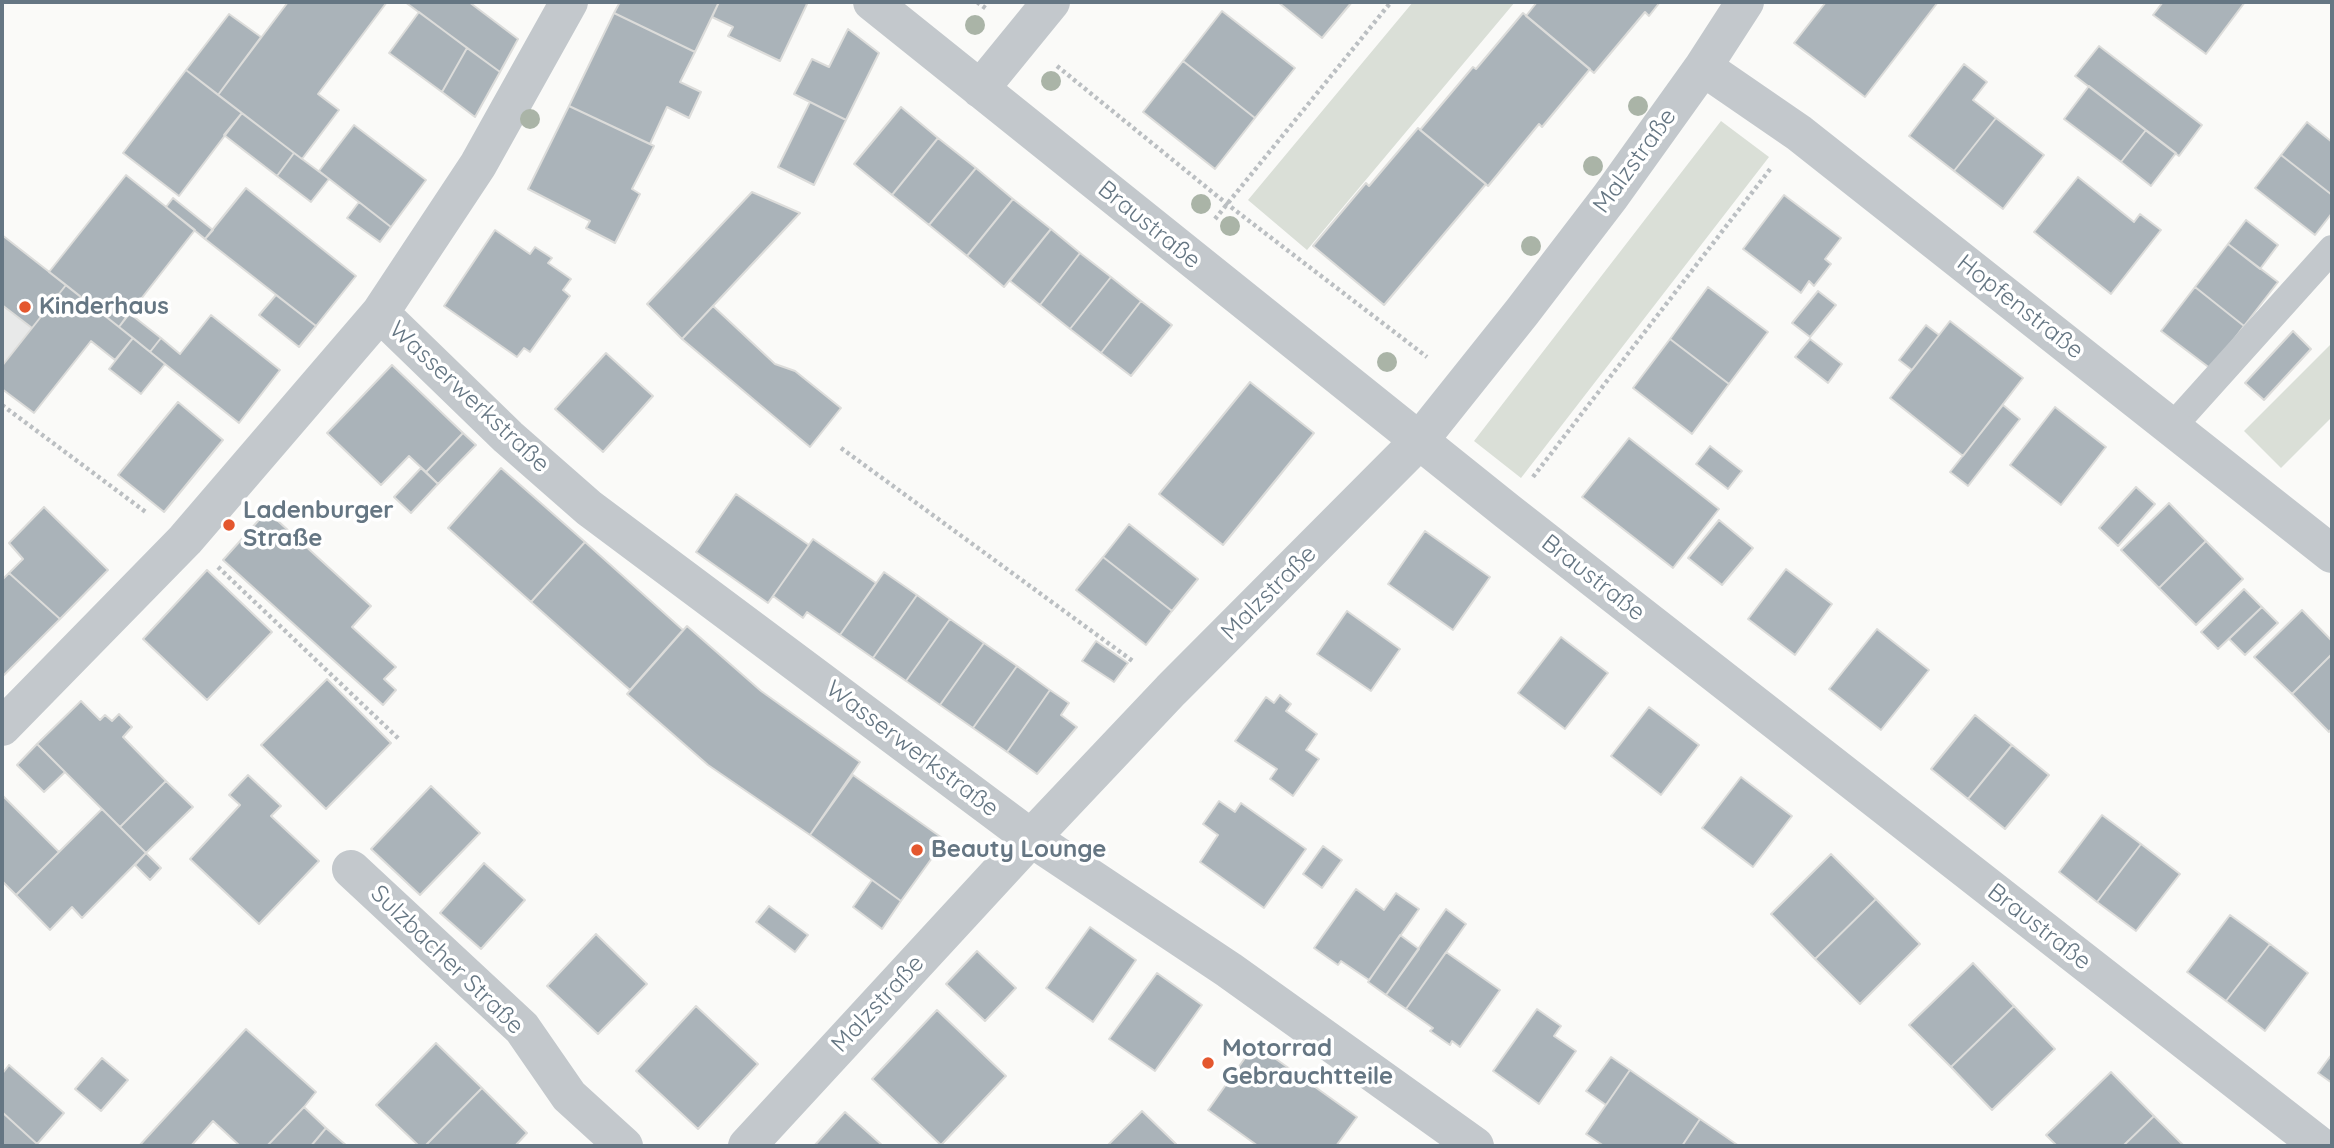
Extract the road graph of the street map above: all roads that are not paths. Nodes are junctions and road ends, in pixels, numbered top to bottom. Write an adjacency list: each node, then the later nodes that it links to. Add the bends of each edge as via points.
1 (569, 2): 8 (street, via 478,165)
2 (872, 2): 6 (street, Braustraße)
3 (1051, 2): 6 (street)
4 (1745, 2): 5 (street, Malzstraße)
5 (1703, 67): 9 (street, Hopfenstraße, via 1798,133); 10 (street, Malzstraße, via 1610,197)
6 (980, 89): 10 (street, Braustraße)
7 (2332, 249): 9 (lane)
8 (380, 313): 12 (street, via 184,540); 13 (street, Wasserwerkstraße, via 589,508)
9 (2172, 427): 11 (street, Hopfenstraße)
10 (1419, 441): 13 (street, Malzstraße); 18 (street, Braustraße)
11 (2332, 554)
12 (2, 727)
13 (1031, 838): 16 (street, Malzstraße); 17 (street, Wasserwerkstraße, via 1229,970)
14 (351, 869): 15 (street, Sulzbacher Straße, via 522,1028 569,1096)
15 (624, 1146)
16 (747, 1146)
17 (1475, 1146)
18 (2320, 1146)

